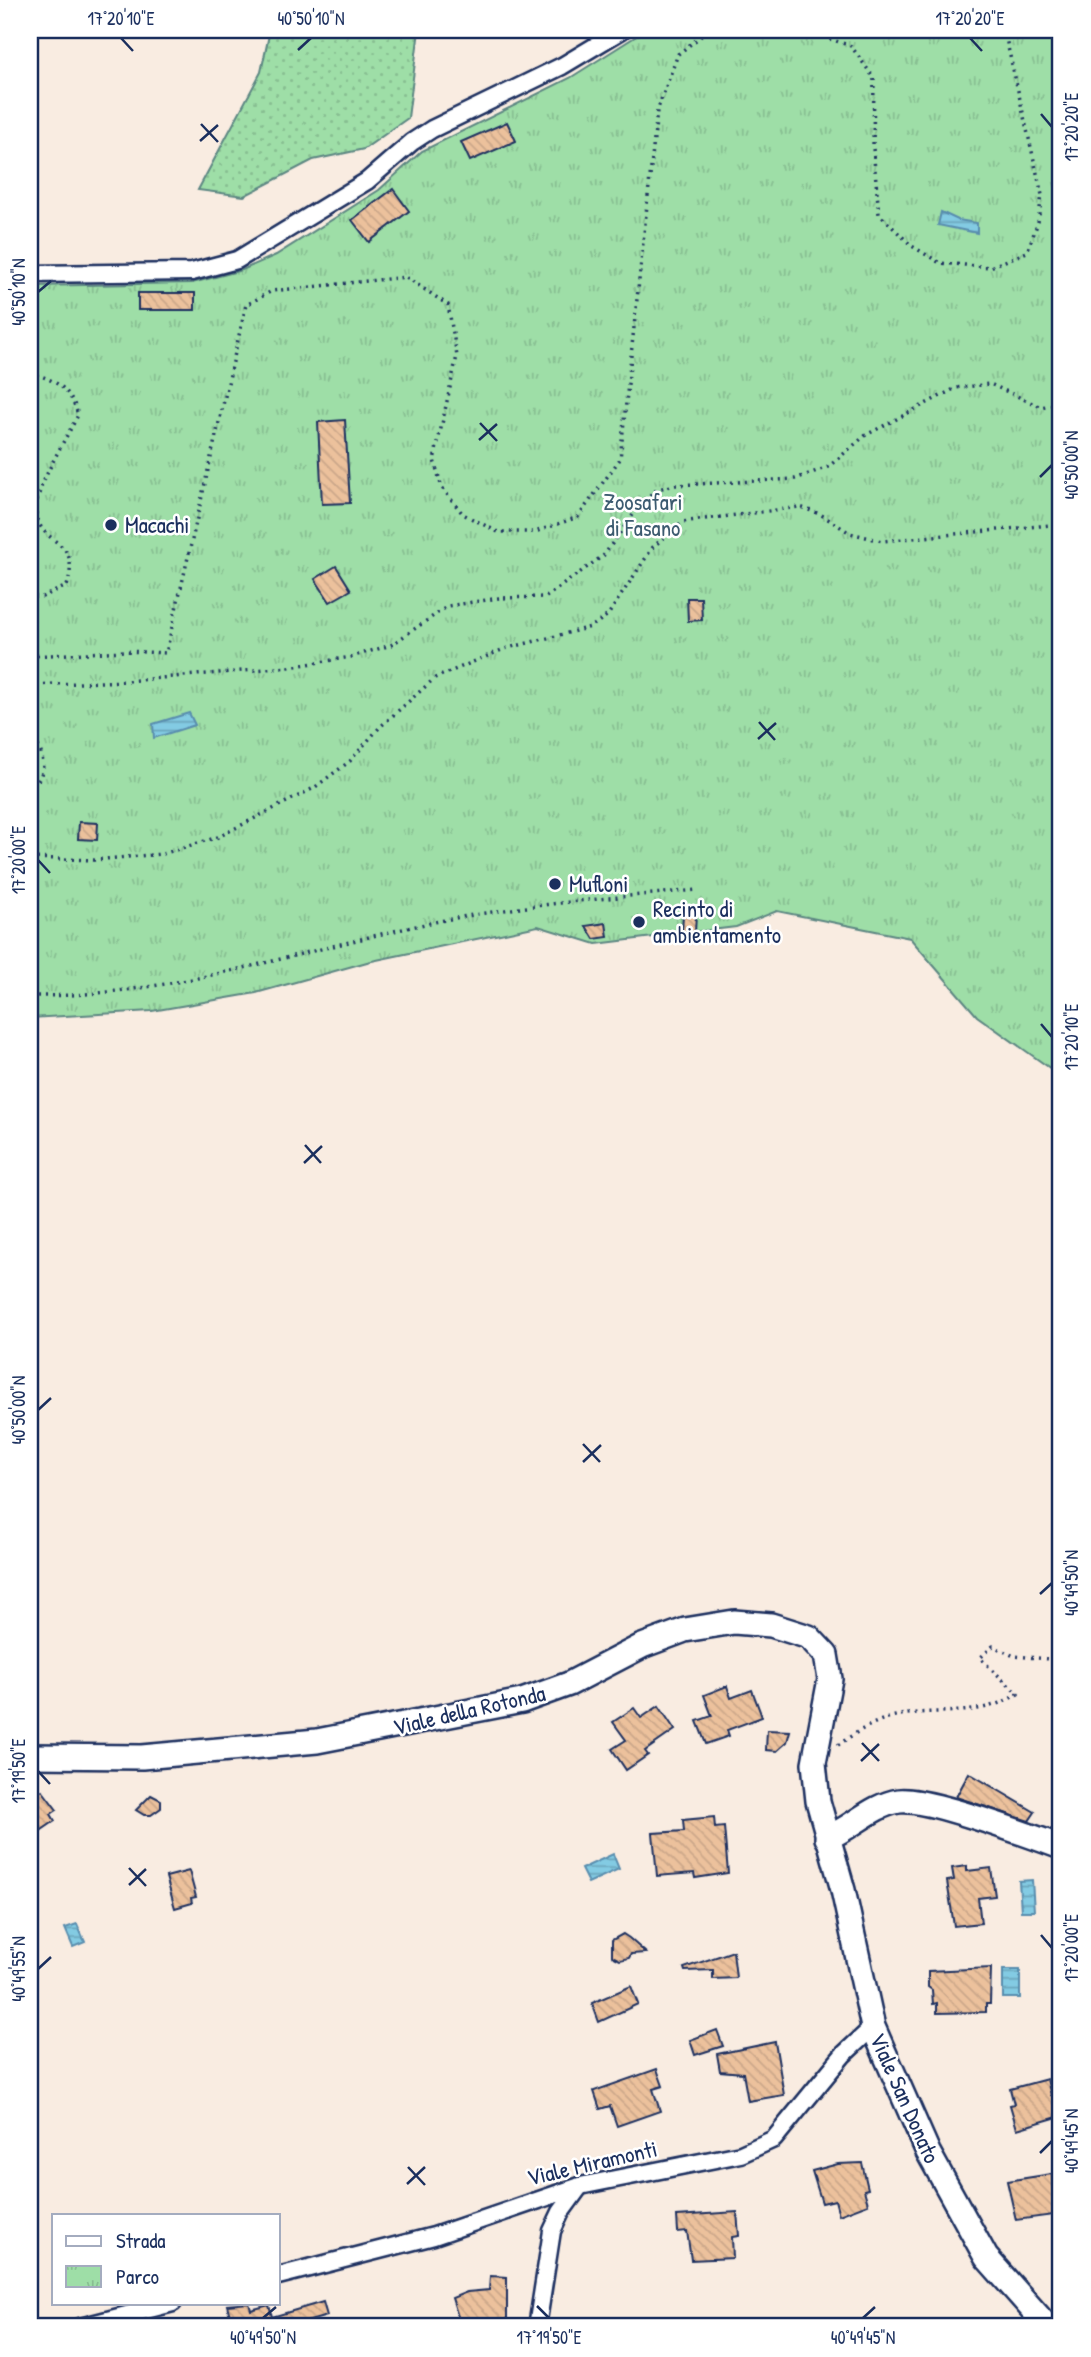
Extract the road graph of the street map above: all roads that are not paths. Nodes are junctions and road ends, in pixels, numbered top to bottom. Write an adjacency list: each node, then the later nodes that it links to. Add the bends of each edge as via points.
1 (622, 30): 2 (street, via 540,78 432,129 367,181 237,260 192,272)
2 (30, 274)
3 (30, 1756): 4 (street, Viale della Rotonda, via 205,1753 371,1732 522,1701 685,1630 734,1622 771,1625 809,1637 826,1655 830,1679 814,1763)
4 (827, 1838): 5 (street, via 872,1811 901,1801 953,1811); 6 (street, Viale San Donato)
5 (1061, 1846)
6 (873, 2027): 7 (street, Viale Miramonti, via 843,2055 774,2139 741,2154); 12 (street, Viale San Donato, via 928,2152 986,2257)
7 (580, 2186): 8 (street, Viale Miramonti, via 434,2236); 11 (street, via 552,2231)
8 (280, 2275)
9 (169, 2304): 10 (street)
10 (80, 2327)
11 (537, 2327)
12 (1048, 2327)

